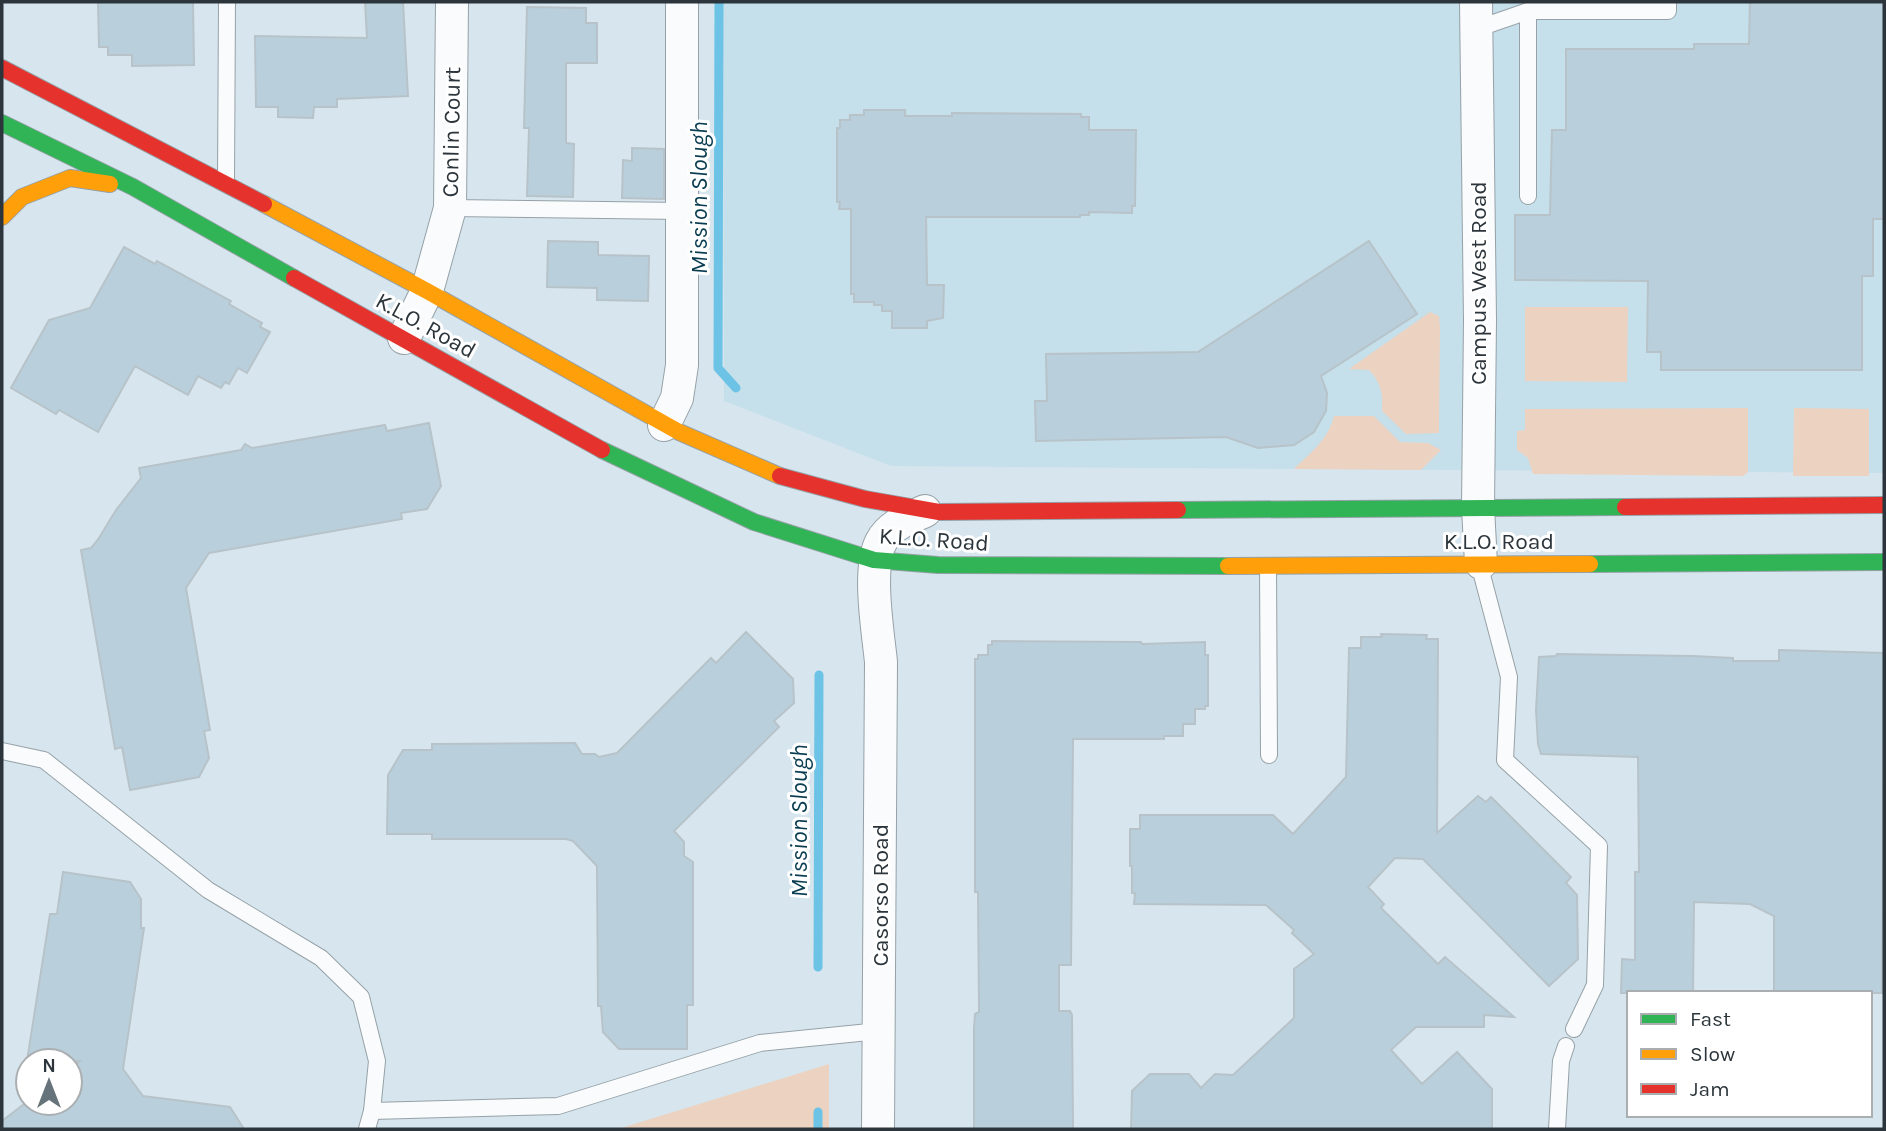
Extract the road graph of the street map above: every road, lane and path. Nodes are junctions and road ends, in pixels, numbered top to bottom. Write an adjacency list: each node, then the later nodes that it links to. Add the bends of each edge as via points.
1 (227, 2): 9 (lane)
2 (452, 2): 12 (street, Conlin Court)
3 (682, 2): 13 (street)
4 (1668, 2): 5 (lane, via 1668,11)
5 (1528, 11): 6 (lane); 11 (lane)
6 (1476, 15): 19 (street, Campus West Road)
7 (2, 68): 9 (main road, K.L.O. Road)
8 (2, 123): 10 (main road, K.L.O. Road)
9 (226, 184): 15 (main road, K.L.O. Road)
10 (133, 187): 14 (main road, via 70,178 22,197); 16 (main road, K.L.O. Road)
11 (1528, 196)
12 (450, 208): 13 (lane); 15 (street, Conlin Court)
13 (682, 211): 17 (street, via 682,365 677,398)
14 (2, 217)
15 (426, 291): 16 (street, Conlin Court); 17 (main road, K.L.O. Road)
16 (404, 338): 21 (main road, K.L.O. Road, via 619,460 754,522)
17 (664, 425): 20 (main road, K.L.O. Road, via 778,475)
18 (1884, 506): 19 (main road, K.L.O. Road)
19 (1478, 508): 20 (main road, K.L.O. Road); 24 (street, Campus West Road)
20 (925, 511): 21 (street, via 900,522 881,540)
21 (874, 560): 23 (main road, K.L.O. Road); 26 (street, Casorso Road)
22 (1884, 562): 24 (main road, K.L.O. Road)
23 (911, 564): 25 (main road, K.L.O. Road); 26 (street, Casorso Road, via 895,589)
24 (1481, 564): 25 (main road, K.L.O. Road); 29 (lane, via 1509,677 1505,760 1599,846 1595,985)
25 (1268, 566): 28 (lane)
26 (881, 662): 30 (street, Casorso Road)
27 (2, 751): 32 (lane, via 44,760 208,890 321,958 361,997 377,1061)
28 (1269, 755)
29 (1574, 1029)
30 (879, 1031): 32 (lane, via 760,1043 558,1106); 34 (street, Casorso Road)
31 (1566, 1046): 35 (lane)
32 (372, 1111): 33 (lane)
33 (367, 1129)
34 (878, 1129)
35 (1557, 1129)

